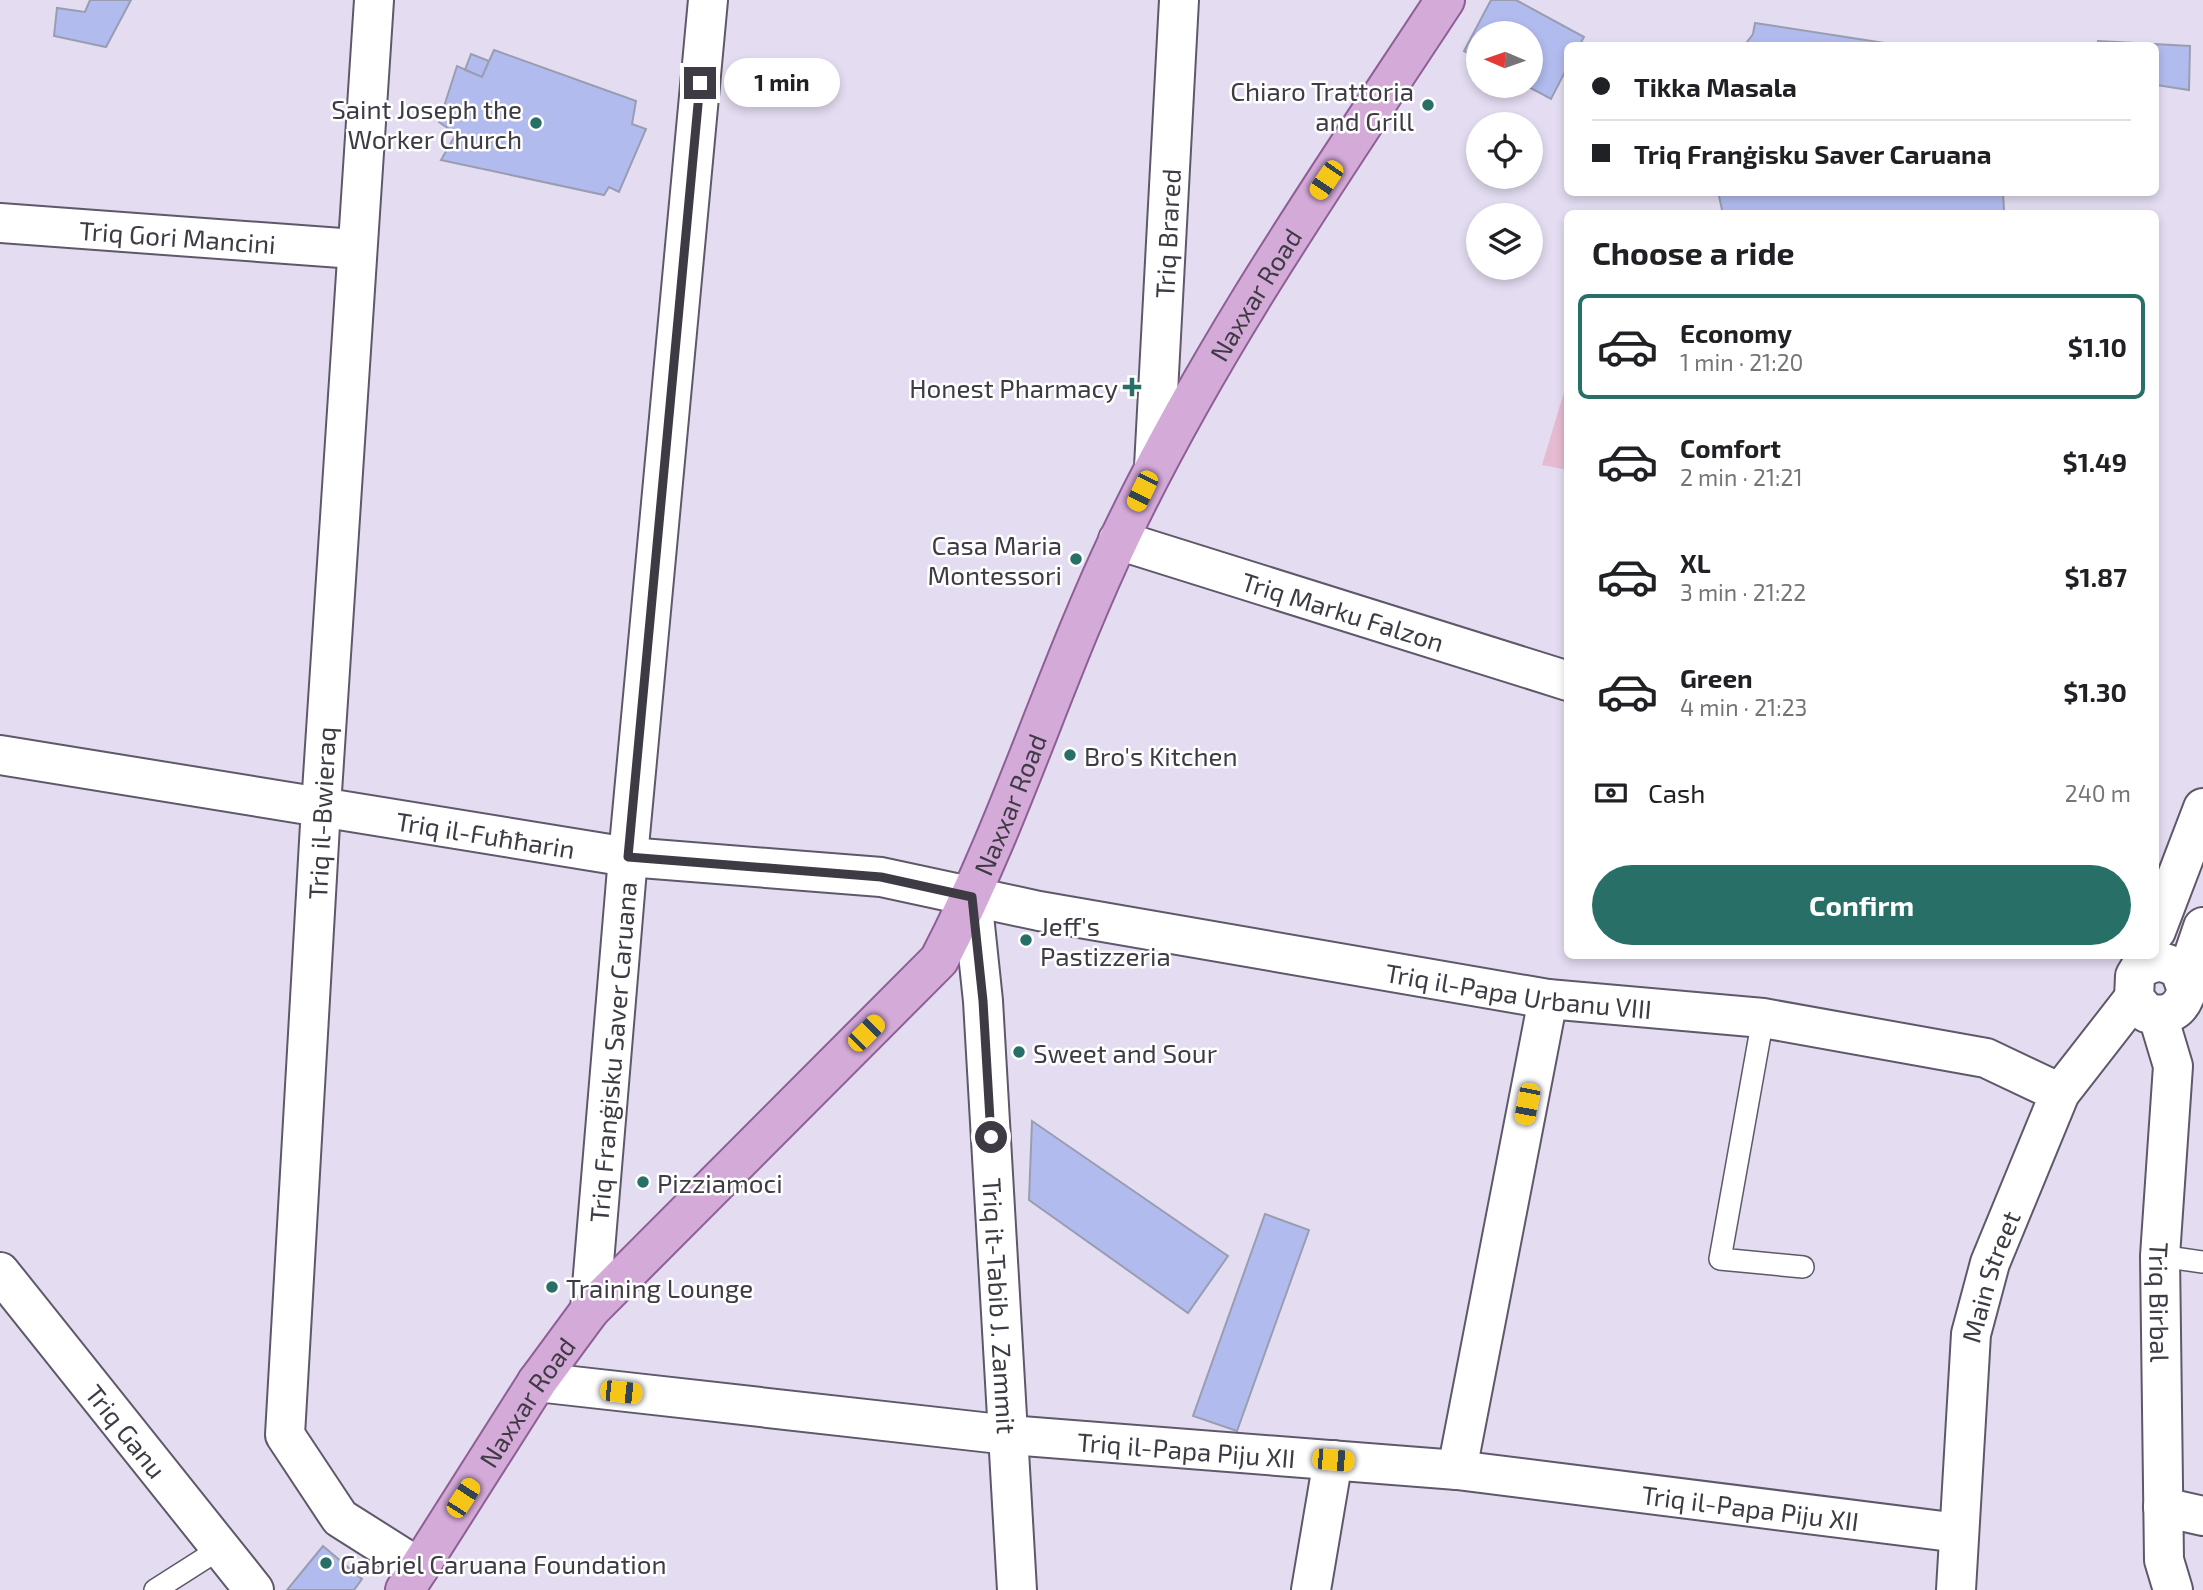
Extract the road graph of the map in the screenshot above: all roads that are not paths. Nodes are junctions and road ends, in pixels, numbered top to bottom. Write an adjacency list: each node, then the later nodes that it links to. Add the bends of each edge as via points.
1 (374, 0): 6 (street, Triq il-Bwieraq)
2 (708, 0): 13 (street, Triq Franġisku Saver Caruana)
3 (1179, 0): 7 (street, Triq Brared)
4 (1445, 0): 7 (main road, Naxxar Road, via 1267,270)
5 (0, 223): 6 (street, Triq Gori Mancini)
6 (355, 249): 11 (street, Triq il-Bwieraq)
7 (1154, 467): 8 (main road, Naxxar Road)
8 (1118, 540): 9 (street, Triq Marku Falzon); 14 (main road, Naxxar Road)
9 (1564, 680)
10 (0, 755): 11 (street, Triq il-Fuħħarin)
11 (321, 807): 13 (street, Triq il-Fuħħarin); 34 (street, Triq il-Bwieraq, via 285,1435 340,1518)
12 (2203, 808): 15 (street)
13 (628, 857): 14 (street, Triq il-Fuħħarin, via 881,877); 25 (street, Triq Franġisku Saver Caruana)
14 (972, 897): 18 (street, Triq il-Papa Urbanu VIII); 25 (main road, Naxxar Road, via 939,960); 27 (street, Triq it-Tabib J. Zammit, via 983,1001)
15 (2159, 923)
16 (2203, 927): 17 (street, Main Street, via 2185,980 2184,1001 2168,1014)
17 (2145, 984): 20 (street, Main Street); 21 (street, Triq Birbal, via 2173,1066)
18 (1548, 999): 19 (street, Triq il-Papa Urbanu VIII); 29 (street)
19 (1763, 1018): 20 (street, Triq il-Papa Urbanu VIII, via 1986,1058); 23 (lane, via 1720,1259)
20 (2060, 1093): 32 (street, Main Street, via 1990,1263 1971,1334)
21 (2160, 1256): 22 (lane); 30 (street, Triq Birbal)
22 (2203, 1262)
23 (1804, 1267)
24 (5, 1289): 33 (street, Triq Ganu)
25 (590, 1310): 26 (main road, Naxxar Road)
26 (537, 1382): 27 (street, Triq il-Papa Piju XII); 34 (main road, Naxxar Road)
27 (1009, 1435): 28 (street, Triq il-Papa Piju XII); 37 (street, Triq it-Tabib J. Zammit)
28 (1333, 1460): 29 (street, Triq il-Papa Piju XII); 38 (street)
29 (1457, 1470): 32 (street, Triq il-Papa Piju XII)
30 (2163, 1507): 31 (street); 40 (street, Triq Birbal, via 2164,1560)
31 (2203, 1516)
32 (1959, 1533): 39 (street, Main Street)
33 (221, 1548): 35 (lane); 36 (street, Triq Ganu)
34 (412, 1579)
35 (155, 1590)
36 (254, 1590)
37 (1017, 1590)
38 (1311, 1590)
39 (1956, 1590)
40 (2173, 1590)

